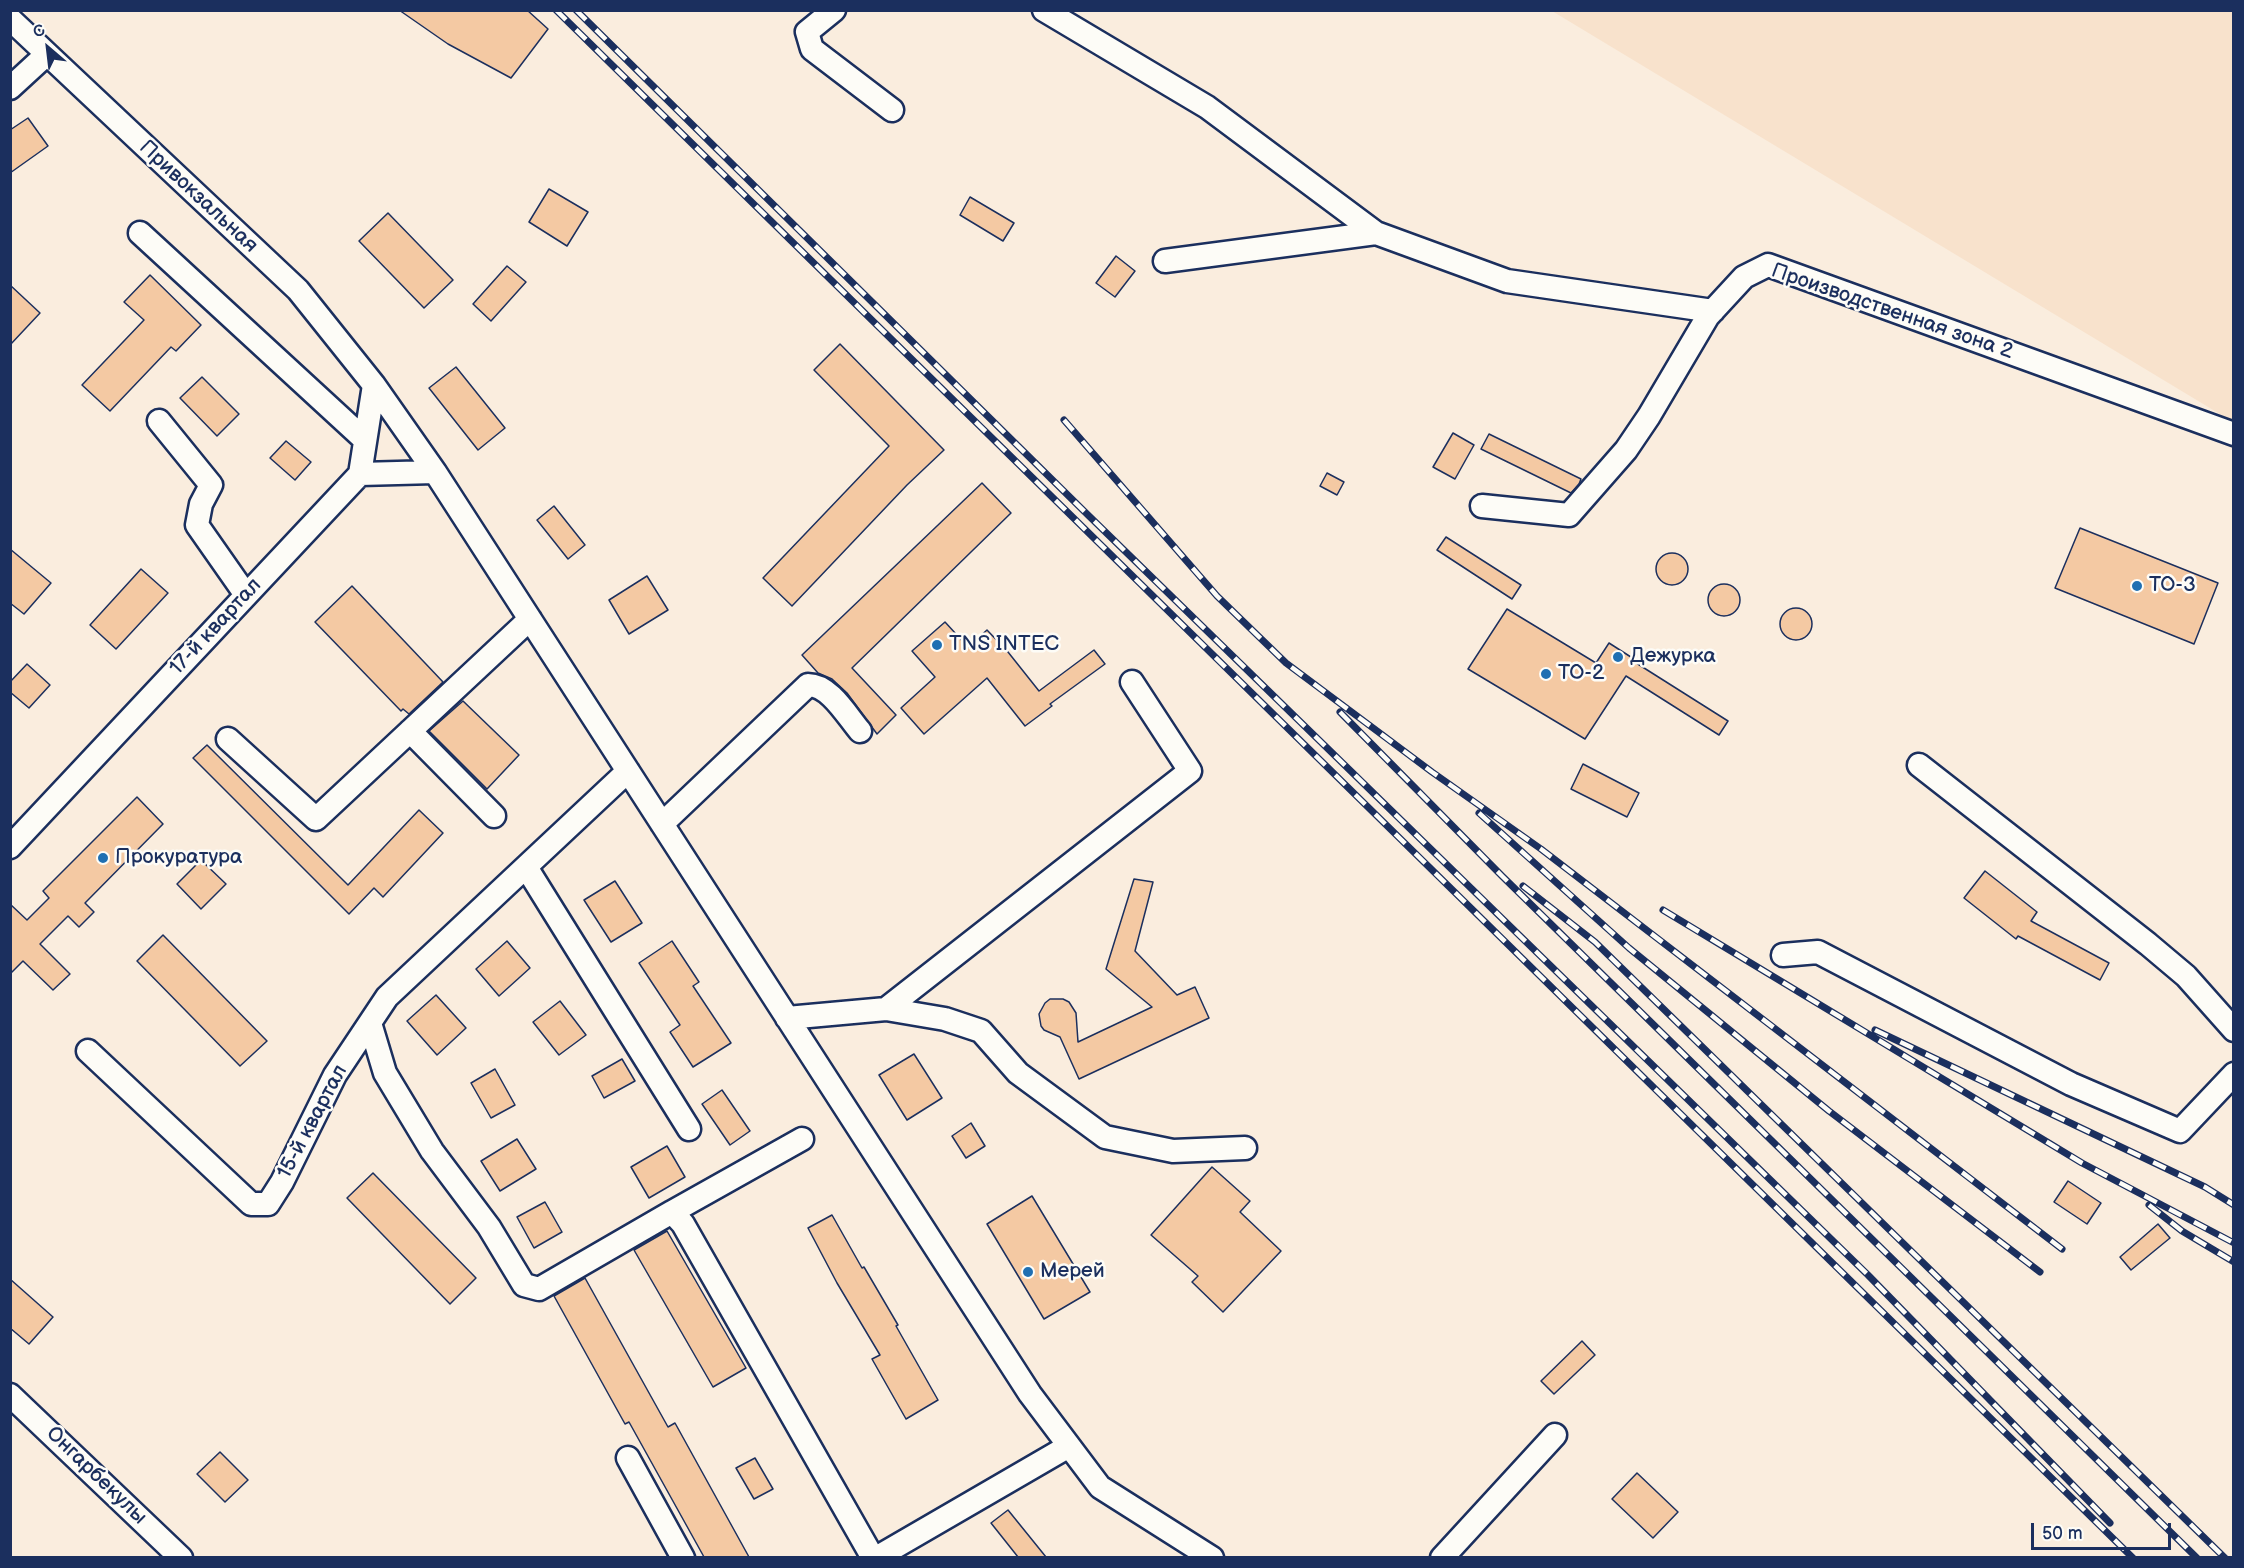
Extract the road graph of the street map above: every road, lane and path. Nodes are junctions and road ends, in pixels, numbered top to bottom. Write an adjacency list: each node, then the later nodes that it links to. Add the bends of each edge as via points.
1 (834, 10): 6 (street, via 807,32 812,49)
2 (1044, 10): 8 (street, via 1207,106)
3 (10, 20): 4 (street, Привокзальная)
4 (47, 54): 5 (street); 11 (street, Привокзальная, via 298,290)
5 (10, 88)
6 (892, 110)
7 (141, 233): 14 (street)
8 (1376, 233): 9 (street); 10 (street, via 1507,281)
9 (1164, 261)
10 (1713, 311): 13 (street, Производственная зона 2, via 1744,277 1768,265); 17 (street, Производственная зона 2, via 1626,450 1569,515)
11 (374, 385): 14 (street); 15 (street, Привокзальная)
12 (159, 421): 18 (street, via 212,485 201,504 197,525)
13 (2234, 434)
14 (366, 440): 16 (street)
15 (435, 472): 16 (street); 19 (street, Привокзальная)
16 (360, 474): 18 (street, 17-й квартал)
17 (1482, 506)
18 (246, 595): 28 (street, 17-й квартал)
19 (530, 619): 21 (street); 25 (street, Привокзальная)
20 (1132, 682): 31 (street, via 1190,771)
21 (410, 731): 23 (street, via 316,819); 26 (street)
22 (860, 732): 27 (street, via 826,692 808,685)
23 (228, 739)
24 (1919, 765): 34 (street, via 2148,944 2186,976)
25 (628, 771): 27 (street, Привокзальная); 29 (street, 15-й квартал)
26 (494, 816)
27 (662, 824): 32 (street, Привокзальная)
28 (10, 847)
29 (526, 867): 33 (street, 15-й квартал, via 387,998); 37 (street)
30 (1783, 955): 36 (street, via 1818,952 2071,1084 2180,1131)
31 (886, 1009): 32 (street); 39 (street, via 945,1019 981,1031 1018,1073 1105,1137 1173,1151)
32 (787, 1018): 43 (street, Привокзальная, via 1030,1394)
33 (370, 1023): 35 (street, 15-й квартал, via 335,1075 268,1204 251,1204); 40 (street, via 385,1073 432,1150 489,1227 525,1285 539,1289)
34 (2234, 1030)
35 (88, 1050)
36 (2234, 1074)
37 (689, 1129)
38 (802, 1139): 40 (street)
39 (1245, 1148)
40 (672, 1212): 47 (street, via 683,1224)
41 (10, 1395): 45 (street, Онгарбекулы)
42 (1555, 1435): 49 (street)
43 (1069, 1446): 47 (street); 48 (street, Привокзальная, via 1100,1487)
44 (628, 1458): 46 (street)
45 (181, 1557)
46 (683, 1557)
47 (875, 1557)
48 (1212, 1557)
49 (1442, 1557)

